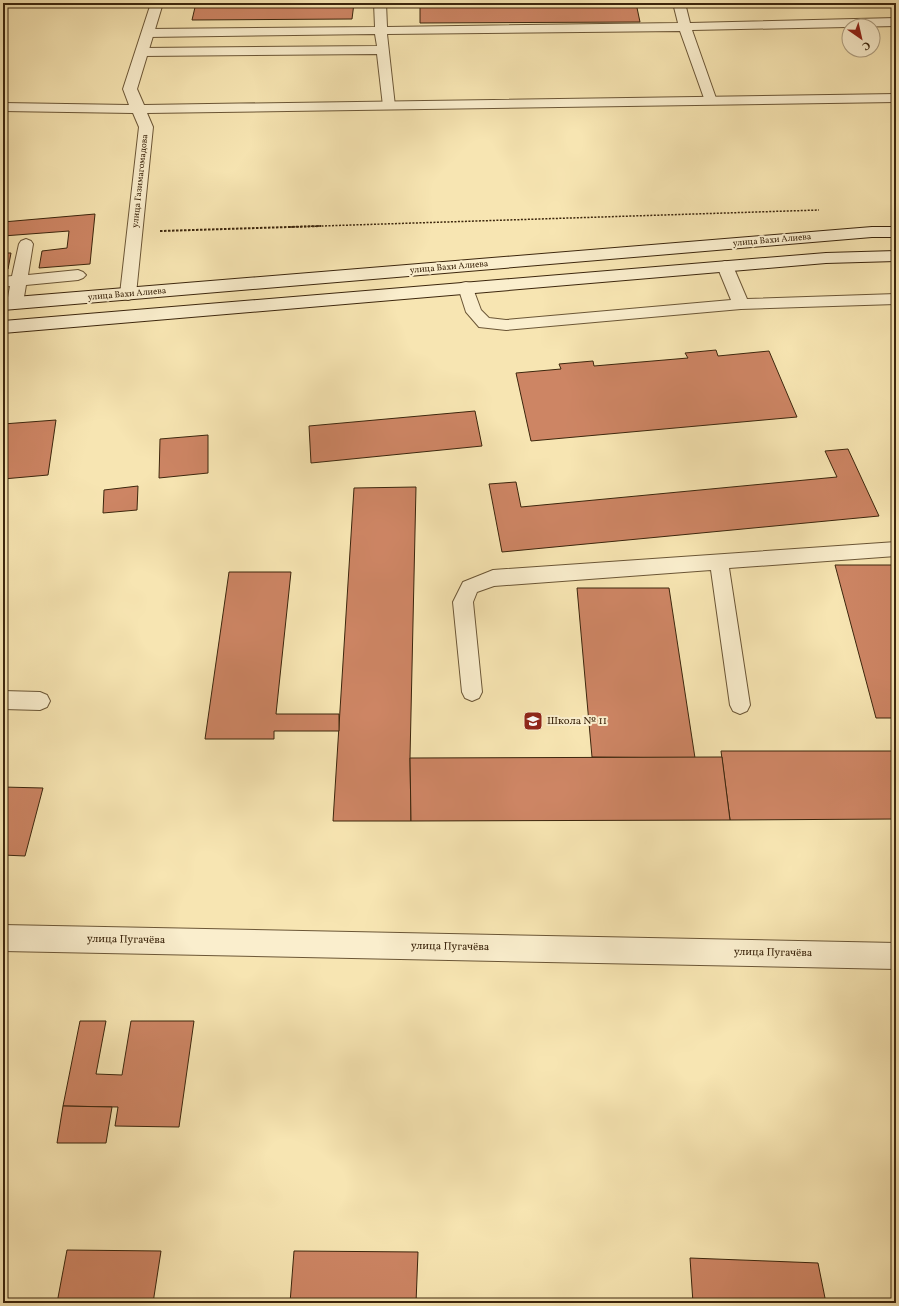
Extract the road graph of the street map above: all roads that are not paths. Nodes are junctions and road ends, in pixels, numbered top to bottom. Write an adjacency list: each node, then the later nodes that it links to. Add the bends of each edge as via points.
1 (157, 3): 7 (street, улица Газимагомадова)
2 (380, 3): 6 (lane)
3 (679, 3): 5 (lane)
4 (896, 22): 5 (lane)
5 (685, 27): 6 (lane); 11 (lane)
6 (381, 31): 7 (lane); 8 (lane)
7 (148, 33): 9 (street, улица Газимагомадова)
8 (384, 50): 9 (lane); 12 (lane)
9 (142, 52): 14 (street, улица Газимагомадова, via 130,89)
10 (896, 98): 11 (street)
11 (711, 101): 12 (street)
12 (389, 106): 14 (street)
13 (3, 107): 14 (street)
14 (140, 109): 23 (street, улица Газимагомадова, via 146,128)
15 (896, 232): 23 (street, улица Вахи Алиева)
16 (26, 244): 20 (lane)
17 (896, 256): 18 (street, улица Вахи Алиева, via 826,258)
18 (724, 266): 22 (street, улица Вахи Алиева); 26 (lane)
19 (78, 275): 20 (lane)
20 (20, 281): 21 (lane); 25 (lane)
21 (3, 282)
22 (466, 287): 26 (lane, via 474,312 486,323 506,325); 27 (street, улица Вахи Алиева)
23 (128, 294): 25 (street, улица Вахи Алиева)
24 (896, 299): 26 (lane)
25 (9, 304)
26 (741, 304)
27 (3, 327)
28 (896, 549): 29 (lane)
29 (719, 562): 30 (lane, via 493,578 470,587 463,602); 33 (lane)
30 (472, 692)
31 (3, 700): 32 (lane)
32 (40, 701)
33 (740, 705)
34 (3, 938): 35 (street, улица Пугачёва)
35 (896, 956)

